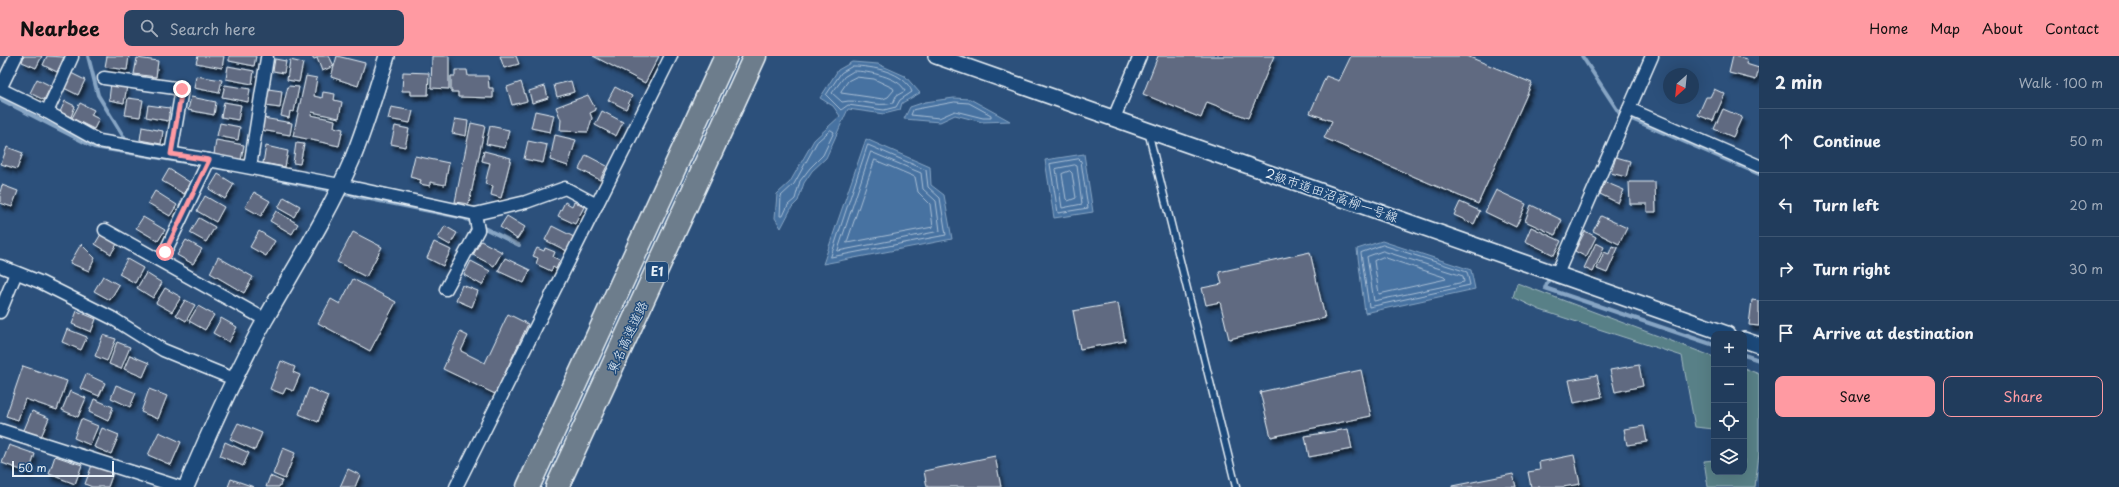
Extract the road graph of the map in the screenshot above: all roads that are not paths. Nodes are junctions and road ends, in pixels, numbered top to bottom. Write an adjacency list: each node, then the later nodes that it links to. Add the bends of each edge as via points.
1 (16, 56): 12 (street)
2 (387, 56): 21 (street, via 352,160)
3 (671, 56): 22 (street)
4 (726, 56): 40 (highway, 東名高速道路 / E1)
5 (755, 56): 41 (highway, 東名高速道路 / E1)
6 (936, 56): 15 (street, 2級市道田沼高柳一号線)
7 (1140, 56): 15 (street)
8 (1652, 56): 13 (street)
9 (72, 57): 14 (street)
10 (267, 58): 20 (street)
11 (104, 78): 17 (street, via 182,89)
12 (0, 89): 14 (street)
13 (1629, 109): 19 (street); 28 (street)
14 (47, 112): 17 (street, via 99,141)
15 (1114, 118): 16 (street, 2級市道田沼高柳一号線)
16 (1148, 130): 28 (street, 2級市道田沼高柳一号線); 42 (lane)
17 (171, 154): 18 (street)
18 (209, 160): 20 (street); 25 (street)
19 (1759, 166)
20 (250, 168): 21 (street)
21 (340, 185): 23 (street); 31 (street)
22 (597, 205): 23 (street, via 565,188 526,202); 39 (street)
23 (475, 214): 29 (street, via 478,230)
24 (105, 230): 31 (street)
25 (165, 252)
26 (0, 266): 27 (street)
27 (16, 273): 30 (street); 35 (street, via 40,282 112,318 163,350)
28 (1557, 274): 32 (street, 2級市道田沼高柳一号線)
29 (446, 289)
30 (0, 312)
31 (266, 320): 35 (street)
32 (1718, 331)
33 (1747, 341): 34 (street)
34 (1759, 345)
35 (234, 379): 38 (street)
36 (0, 430): 37 (street)
37 (179, 487)
38 (186, 487)
39 (456, 487)
40 (528, 487)
41 (557, 487)
42 (1236, 487)

